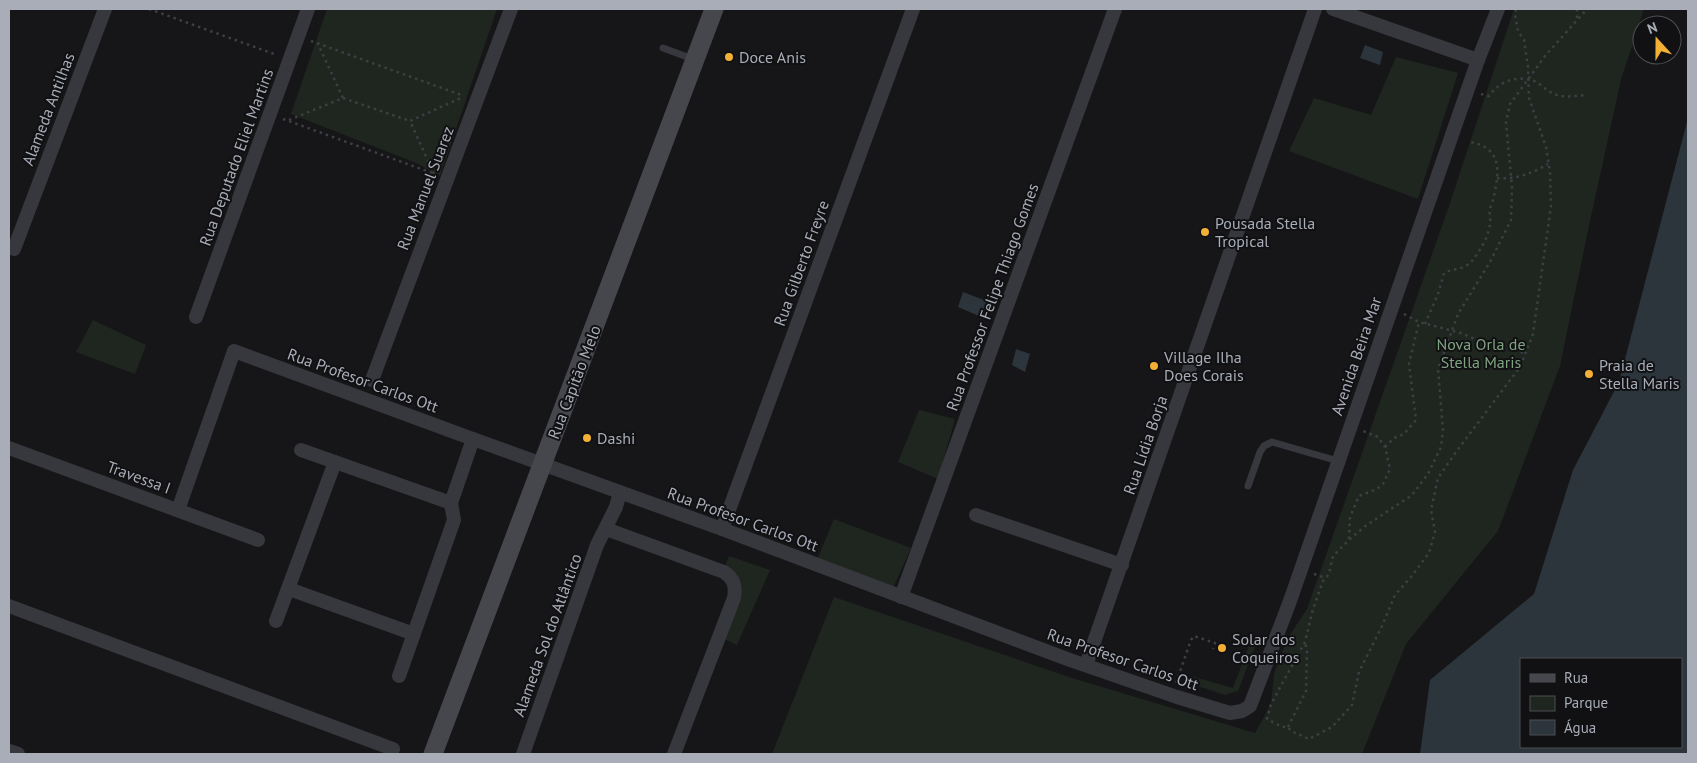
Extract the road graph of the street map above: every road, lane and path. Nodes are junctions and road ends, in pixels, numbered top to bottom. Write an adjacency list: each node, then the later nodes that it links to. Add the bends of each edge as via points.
1 (105, 9): 35 (street, Alameda Antilhas)
2 (148, 9): 19 (path)
3 (308, 9): 15 (street, Rua Deputado Eliel Martins)
4 (512, 9): 25 (street, Rua Manuel Suarez)
5 (714, 9): 18 (main road, Rua Capitão Melo)
6 (913, 9): 56 (street, Rua Gilberto Freyre)
7 (1116, 9): 62 (street, Rua Professor Felipe Thiago Gomes)
8 (1315, 9): 60 (street, Rua Lídia Borja)
9 (1333, 9): 20 (street)
10 (1498, 9): 20 (street, Avenida Beira Mar)
11 (1516, 9): 21 (path, via 1518,31 1524,40)
12 (1577, 9): 14 (path)
13 (1587, 9): 14 (path)
14 (1577, 19): 21 (path)
15 (298, 37): 16 (path); 19 (street, Rua Deputado Eliel Martins)
16 (318, 44): 24 (path); 25 (path)
17 (663, 48): 18 (lane)
18 (695, 59): 50 (main road, Rua Capitão Melo)
19 (290, 60): 26 (street, Rua Deputado Eliel Martins)
20 (1478, 60): 22 (street, Avenida Beira Mar)
21 (1528, 80): 22 (path, via 1514,78 1502,83 1489,96); 23 (path, via 1554,94); 30 (path, via 1529,98 1546,147); 34 (path, via 1510,104 1506,122)
22 (1468, 90): 36 (street, Avenida Beira Mar)
23 (1586, 95)
24 (343, 98): 27 (path); 28 (path)
25 (470, 99): 28 (path); 32 (street, Rua Manuel Suarez)
26 (270, 114): 27 (path); 37 (street, Rua Deputado Eliel Martins)
27 (288, 120): 31 (path)
28 (410, 121): 31 (path)
29 (1470, 142): 33 (path, via 1490,150 1496,161)
30 (1548, 164): 34 (path); 41 (path, via 1551,206 1533,334)
31 (434, 174): 32 (path)
32 (448, 178): 42 (street, Rua Manuel Suarez)
33 (1497, 178): 34 (path); 39 (path, via 1488,234 1466,267 1444,274)
34 (1511, 178): 40 (path, via 1511,220)
35 (14, 250)
36 (1391, 308): 38 (path); 48 (street, Avenida Beira Mar)
37 (196, 317)
38 (1419, 322): 39 (path); 45 (path, via 1409,364 1416,420 1404,434)
39 (1425, 324): 40 (path)
40 (1451, 332): 41 (path); 59 (path, via 1438,369 1443,430 1441,447 1428,474 1412,495)
41 (1525, 354): 72 (path, via 1520,367 1438,478 1430,510 1435,532 1428,553 1395,595 1359,672 1352,705 1332,727 1309,739)
42 (372, 380)
43 (1363, 431): 45 (path, via 1378,437)
44 (473, 439): 50 (street, Rua Profesor Carlos Ott); 53 (street); 54 (street, Rua Profesor Carlos Ott, via 234,351)
45 (1385, 447): 59 (path, via 1390,469 1388,475 1378,489 1359,496 1350,517)
46 (9, 448): 54 (street, Travessa I)
47 (301, 450): 49 (street)
48 (1338, 461): 51 (lane, via 1272,442 1260,452); 71 (street, Avenida Beira Mar, via 1250,706)
49 (335, 462): 53 (street); 61 (street)
50 (543, 464): 52 (street, Rua Profesor Carlos Ott); 76 (main road, Rua Capitão Melo)
51 (1248, 486)
52 (620, 492): 56 (street, Rua Profesor Carlos Ott); 57 (street, Alameda Sol do Atlântico)
53 (451, 503): 65 (street, via 454,520)
54 (178, 510): 58 (street, Travessa I)
55 (976, 515): 60 (street)
56 (722, 529): 62 (street, Rua Profesor Carlos Ott)
57 (606, 530): 77 (street, Alameda Sol do Atlântico); 78 (street, via 724,572 735,583 734,598)
58 (258, 540)
59 (1349, 540): 66 (path, via 1333,556 1329,574 1323,581 1313,609)
60 (1122, 565): 68 (street, Rua Lídia Borja)
61 (288, 589): 64 (street); 65 (street)
62 (901, 597): 68 (street, Rua Profesor Carlos Ott)
63 (9, 606): 75 (street, via 393,749)
64 (276, 621)
65 (414, 634): 69 (street)
66 (1305, 642): 72 (path, via 1306,691); 72 (path, via 1271,704 1267,719)
67 (1213, 649): 70 (path, via 1214,643 1194,636)
68 (1086, 665): 71 (street, Rua Profesor Carlos Ott, via 1230,713)
69 (399, 676)
70 (1176, 684)
71 (1242, 711)
72 (1288, 727)
73 (9, 751): 74 (street)
74 (18, 754)
75 (391, 754)
76 (433, 754)
77 (523, 754)
78 (674, 754)

